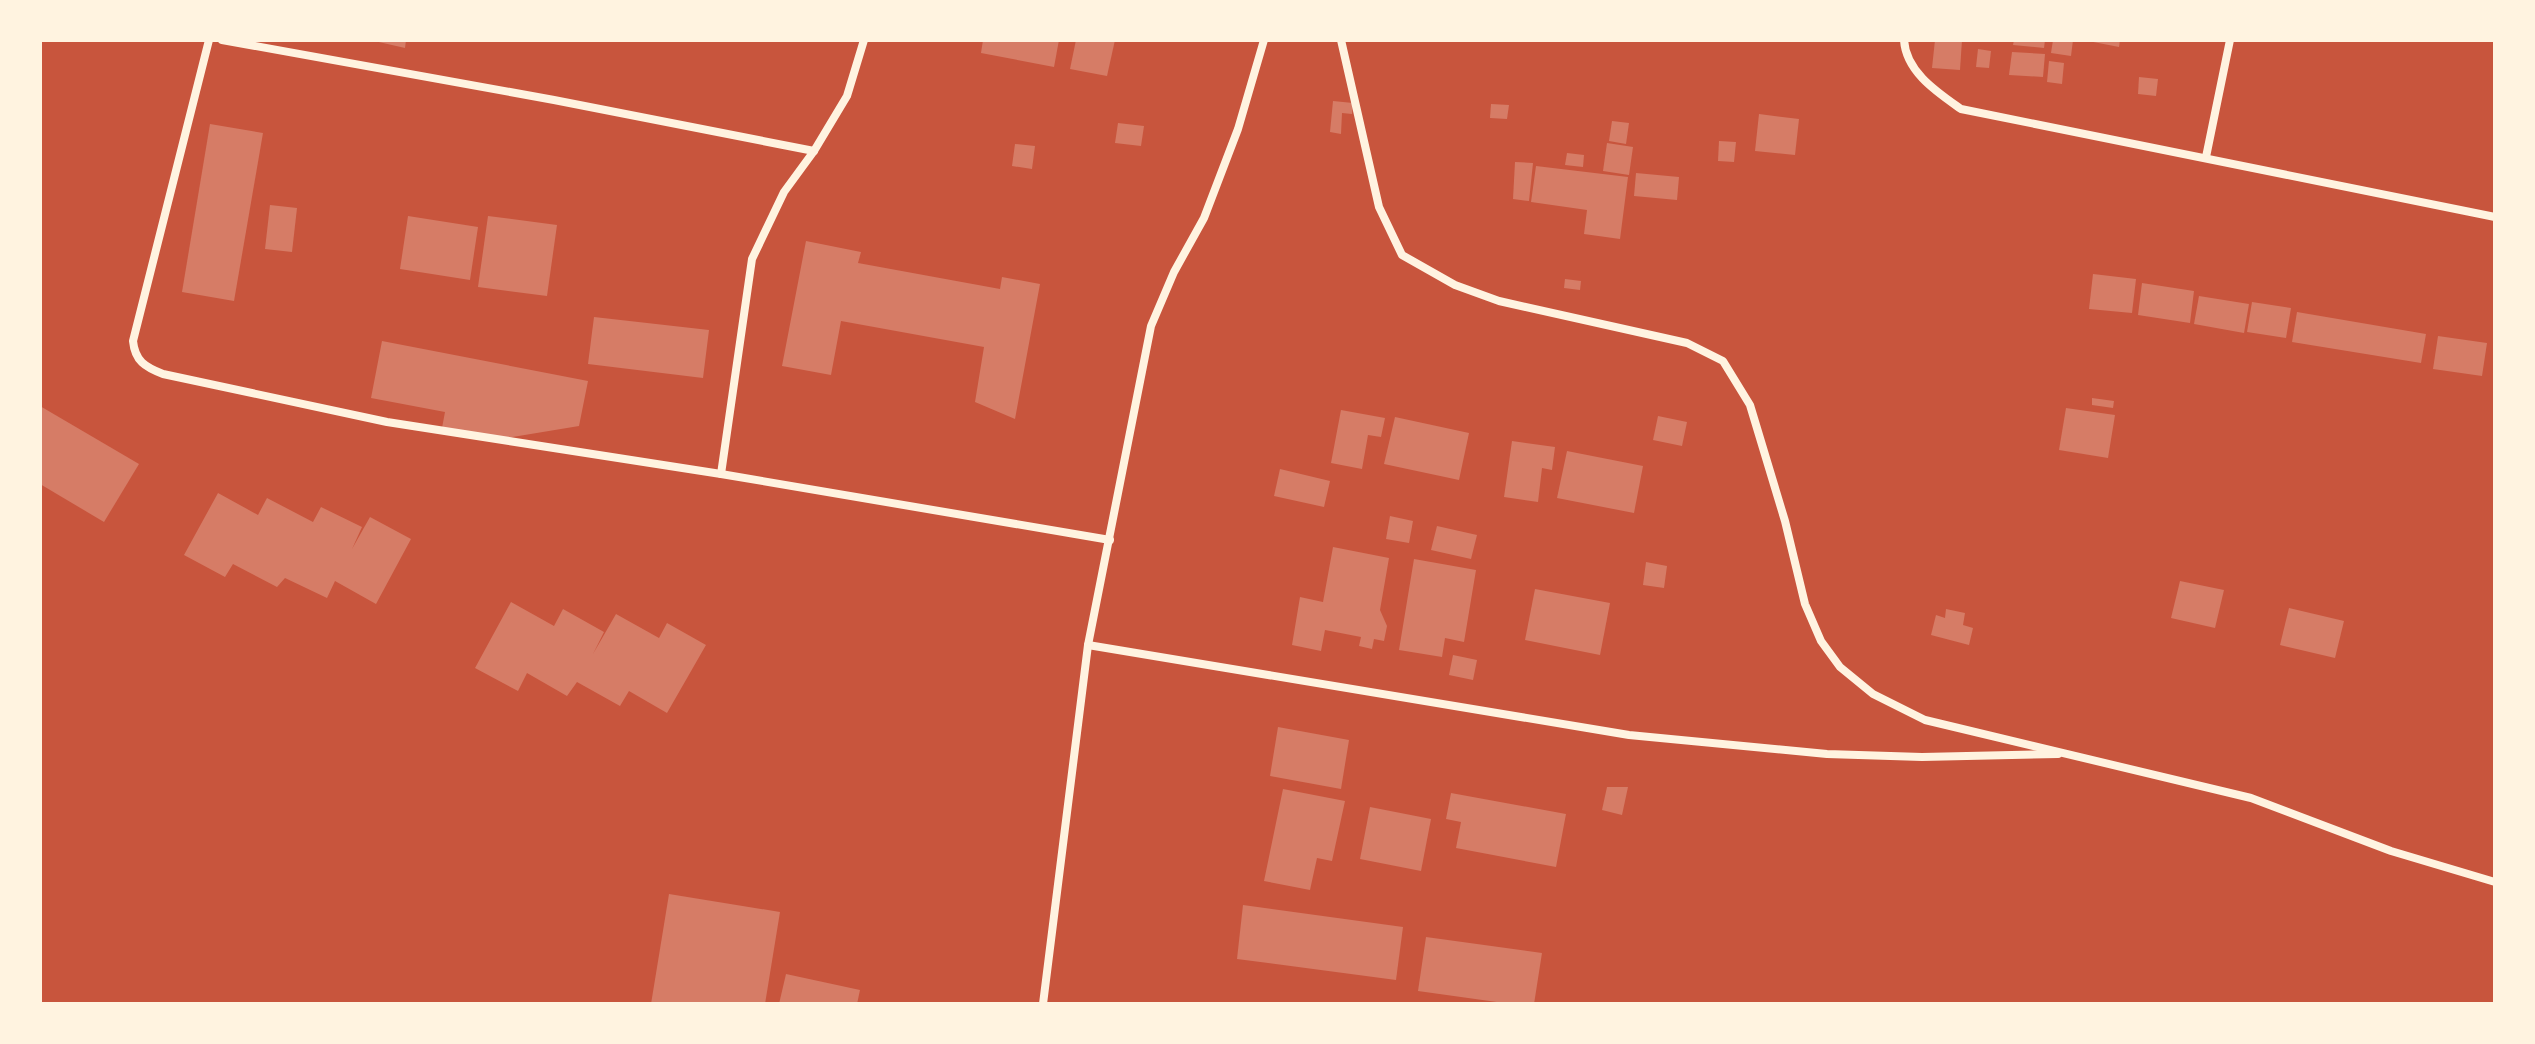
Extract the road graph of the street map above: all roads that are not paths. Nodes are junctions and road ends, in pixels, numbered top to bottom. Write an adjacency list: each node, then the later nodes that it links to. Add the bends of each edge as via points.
1 (209, 40): 11 (street, via 133,341 139,362 163,374 387,422)
2 (222, 40): 8 (street)
3 (864, 40): 8 (street, via 847,96)
4 (1264, 40): 12 (street, via 1204,218 1151,326)
5 (1341, 40): 14 (street, via 1379,207 1402,255 1455,285 1499,301 1687,343 1723,361 1750,405 1805,604 1840,667 1873,694 1925,720)
6 (1904, 40): 9 (street, via 1904,51 1926,84 1961,109)
7 (2230, 40): 9 (street)
8 (814, 151): 11 (street, via 784,192 752,259)
9 (2206, 157): 10 (street)
10 (2495, 217)
11 (721, 474): 12 (street)
12 (1110, 540): 13 (street)
13 (1088, 645): 14 (street, via 1692,743 1922,757); 16 (street)
14 (2071, 754): 15 (street, via 2251,798 2391,851)
15 (2495, 882)
16 (1043, 1004)

